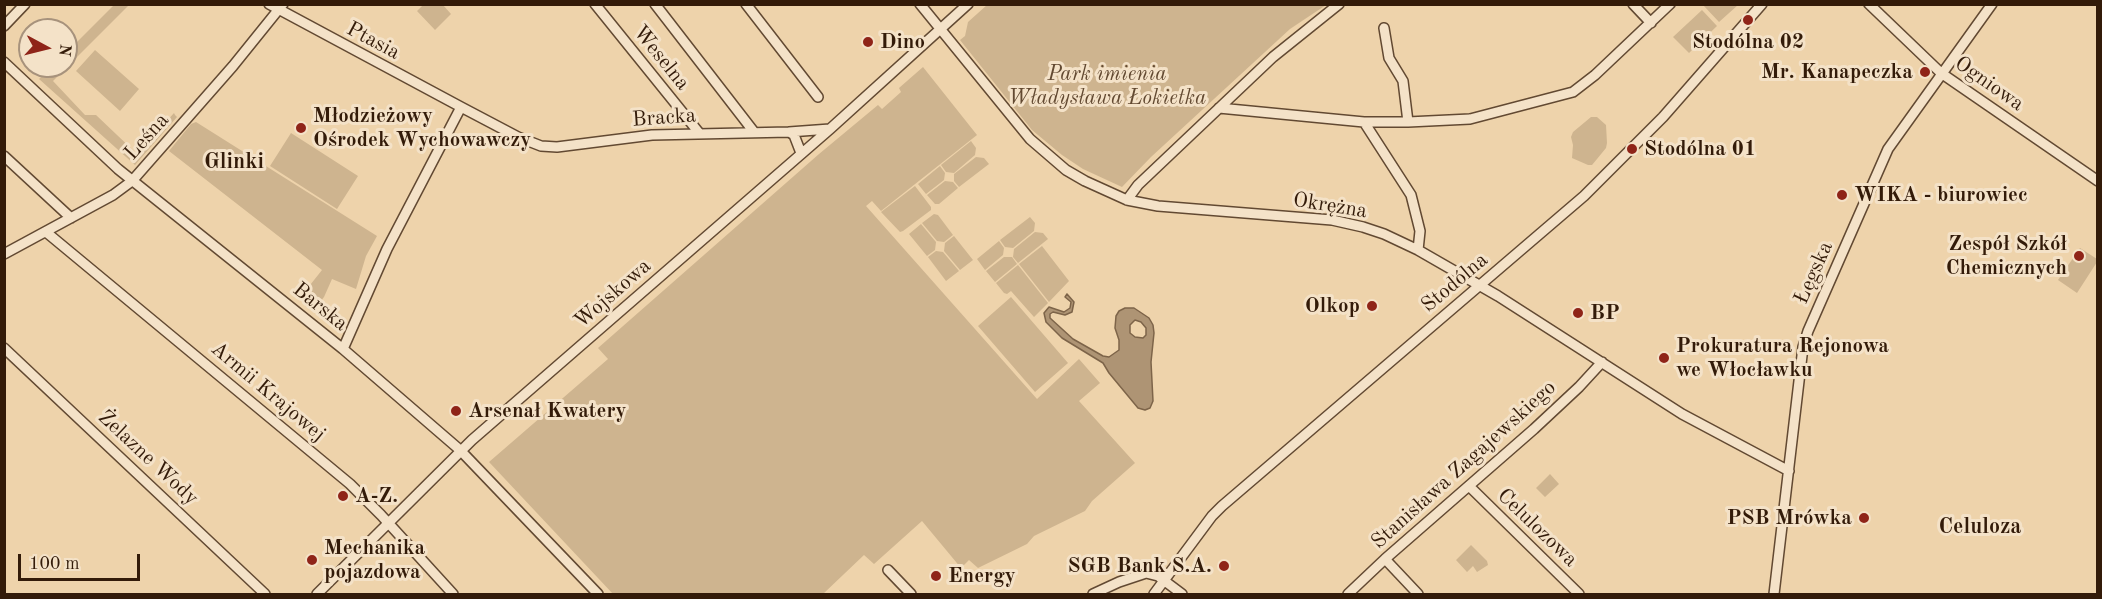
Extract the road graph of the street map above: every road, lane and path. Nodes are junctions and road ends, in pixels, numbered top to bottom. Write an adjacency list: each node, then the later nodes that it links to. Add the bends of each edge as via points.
1 (25, 4): 16 (street)
2 (269, 4): 14 (street, Ptasia)
3 (594, 4): 29 (street, Weselna)
4 (655, 4): 27 (street)
5 (746, 4): 21 (street)
6 (920, 4): 18 (street, Okrężna)
7 (968, 4): 18 (street, Wojskowa)
8 (1339, 4): 23 (street, via 1286,45)
9 (1633, 4): 15 (street)
10 (1670, 4): 15 (street)
11 (1762, 4): 40 (street, Stodólna, via 1681,98 1584,196)
12 (1869, 4): 20 (street, Ogniowa)
13 (1992, 4): 20 (street, Łęgska)
14 (281, 8): 22 (street, Ptasia); 33 (street, Leśna)
15 (1651, 22): 25 (street, via 1574,92 1470,119)
16 (4, 26)
17 (1384, 28): 25 (street, via 1389,58 1403,81)
18 (941, 30): 26 (street, Wojskowa); 35 (street, Okrężna, via 1039,148 1085,182)
19 (4, 62): 33 (street, Barska)
20 (1941, 73): 34 (street, Ogniowa); 45 (street, Łęgska, via 1888,149 1808,331)
21 (818, 98)
22 (461, 107): 30 (street, Ptasia); 42 (street, via 390,243)
23 (1219, 108): 24 (street); 35 (street)
24 (1364, 122): 25 (street); 38 (street, via 1411,195 1420,231)
25 (1408, 122)
26 (830, 129): 28 (street, Bracka); 31 (street, Wojskowa)
27 (754, 132): 28 (street, Bracka); 29 (street, Bracka)
28 (789, 132): 31 (street)
29 (700, 134): 30 (street, Bracka)
30 (541, 146)
31 (801, 153): 44 (street, Wojskowa)
32 (4, 156): 36 (street)
33 (132, 181): 36 (street, Leśna); 42 (street, Barska)
34 (2097, 182)
35 (1127, 200): 38 (street, Okrężna, via 1187,210 1344,222)
36 (71, 218): 37 (street, Leśna)
37 (46, 232): 39 (street, Leśna); 47 (street, Armii Krajowej, via 350,484)
38 (1418, 250): 40 (street, Okrężna)
39 (4, 254)
40 (1480, 285): 43 (street, Okrężna); 50 (street, Stodólna, via 1221,506)
41 (4, 348): 51 (street, Żelazne Wody)
42 (343, 349): 44 (street, Barska)
43 (1602, 362): 45 (street, Okrężna, via 1682,414); 46 (street, Stanisława Zagajewskiego)
44 (460, 450): 47 (street, Wojskowa); 54 (street, Barska)
45 (1789, 471): 62 (street, Łęgska)
46 (1470, 487): 48 (street, Stanisława Zagajewskiego); 61 (street, Celulozowa)
47 (389, 524): 52 (street, Wojskowa); 53 (street, Armii Krajowej)
48 (1385, 559): 59 (street, Stanisława Zagajewskiego); 60 (street)
49 (888, 570): 55 (street)
50 (1164, 580): 56 (street, via 1142,574); 57 (street, Stodólna); 58 (street)
51 (265, 594)
52 (317, 594)
53 (453, 594)
54 (598, 594)
55 (911, 594)
56 (1093, 594)
57 (1154, 594)
58 (1182, 594)
59 (1348, 594)
60 (1418, 594)
61 (1579, 594)
62 (1774, 594)

